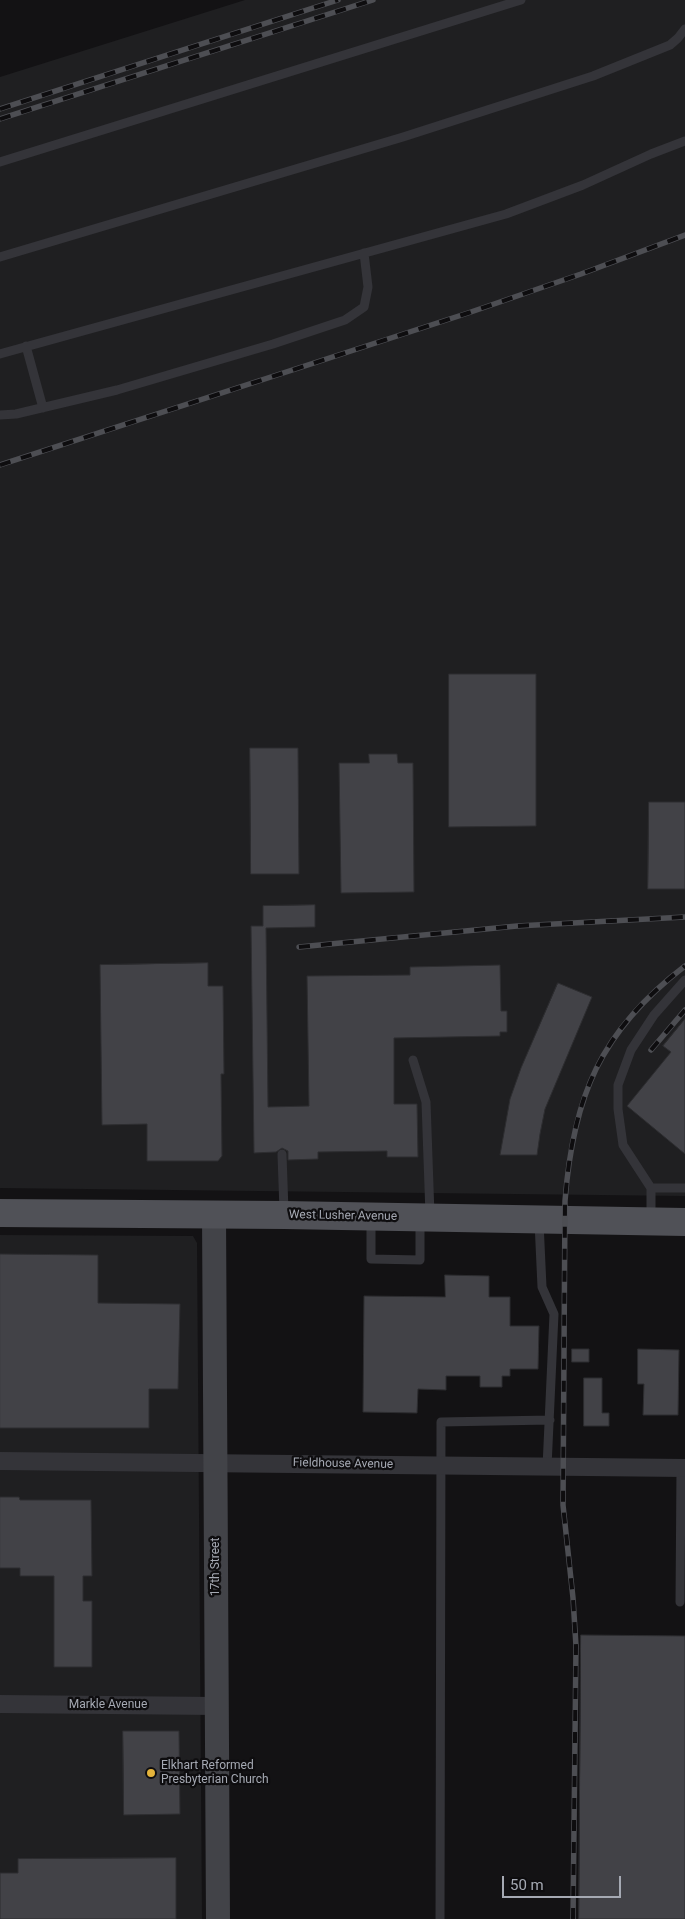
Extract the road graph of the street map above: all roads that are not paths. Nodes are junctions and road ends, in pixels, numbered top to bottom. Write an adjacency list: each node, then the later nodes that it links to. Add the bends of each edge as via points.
1 (521, 0): 4 (lane)
2 (685, 30): 6 (lane, via 670,45 593,76 394,140)
3 (685, 141): 5 (lane, via 506,214)
4 (0, 162)
5 (364, 253): 7 (lane); 9 (lane, via 368,287 364,308 345,320 117,390)
6 (0, 257)
7 (26, 346): 8 (lane); 9 (lane)
8 (0, 354)
9 (43, 408): 10 (lane)
10 (0, 415)
11 (685, 980): 14 (lane, via 654,1015 631,1050 618,1085 623,1145)
12 (413, 1060): 20 (lane, via 426,1102)
13 (282, 1154): 18 (lane)
14 (652, 1188): 15 (lane); 23 (lane)
15 (685, 1188)
16 (0, 1213): 17 (main road, West Lusher Avenue)
17 (214, 1214): 18 (main road, West Lusher Avenue); 26 (street, 17th Street)
18 (284, 1215): 19 (main road, West Lusher Avenue)
19 (371, 1216): 20 (main road, West Lusher Avenue); 20 (lane, via 371,1259 420,1260)
20 (425, 1217): 21 (main road, West Lusher Avenue)
21 (539, 1219): 23 (main road, West Lusher Avenue); 24 (lane, via 542,1287 554,1314)
22 (685, 1222): 23 (main road, West Lusher Avenue)
23 (651, 1223)
24 (550, 1420): 27 (lane, via 441,1422); 28 (lane)
25 (0, 1461): 26 (street, Fieldhouse Avenue)
26 (216, 1463): 27 (street, Fieldhouse Avenue); 32 (street, 17th Street)
27 (440, 1465): 28 (street, Fieldhouse Avenue); 34 (lane)
28 (547, 1467): 29 (street, Fieldhouse Avenue)
29 (683, 1468): 30 (lane)
30 (680, 1602)
31 (0, 1704): 32 (street, Markle Avenue)
32 (217, 1706): 33 (street, 17th Street)
33 (218, 1919)
34 (440, 1919)

